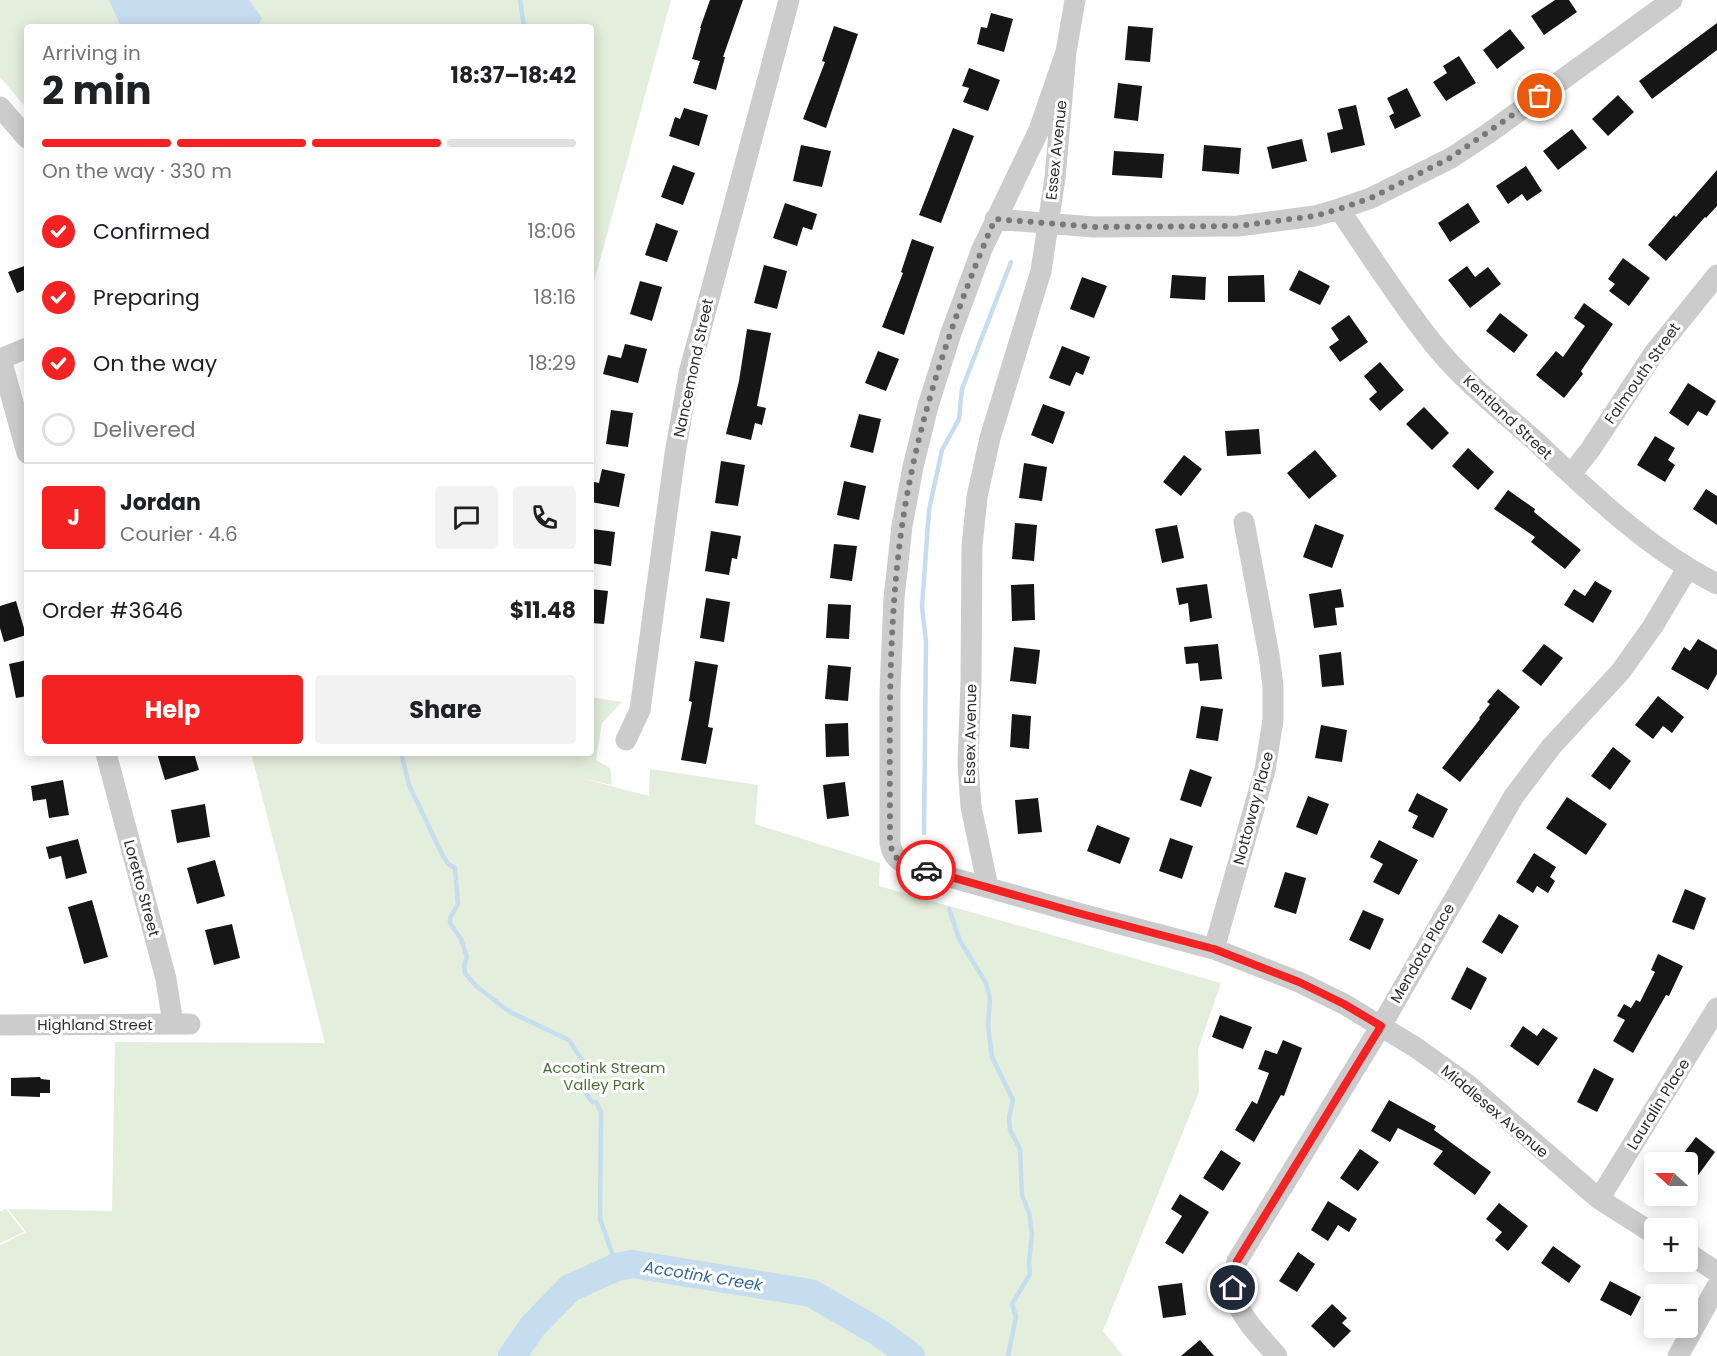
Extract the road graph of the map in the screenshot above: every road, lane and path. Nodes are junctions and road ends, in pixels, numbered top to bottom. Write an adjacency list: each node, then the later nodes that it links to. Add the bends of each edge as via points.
1 (789, 0): 18 (street, Nancemond Street, via 689,373 640,710)
2 (1075, 0): 4 (street, Essex Avenue)
3 (1672, 0): 7 (street, via 1450,158 1371,198)
4 (1066, 52): 8 (street, Essex Avenue, via 1038,130); 9 (street, Essex Avenue)
5 (0, 107): 6 (street)
6 (24, 135)
7 (1339, 209): 9 (street, via 1238,226); 14 (street, Kentland Street, via 1438,350)
8 (995, 219): 9 (street); 20 (street, Essex Avenue, via 951,333 913,467 894,598 890,692 890,843 894,857 910,866)
9 (1048, 224): 20 (street, Essex Avenue, via 1041,271 990,438 977,497 972,546 968,764 971,807)
10 (1717, 275): 14 (street, Falmouth Street, via 1654,353)
11 (24, 349): 12 (street)
12 (0, 359): 13 (street)
13 (24, 443)
14 (1571, 474): 16 (street, Kentland Street, via 1631,528)
15 (1245, 522): 21 (street, Nottoway Place, via 1269,655 1273,720 1265,770)
16 (1687, 568): 17 (street, Kentland Street); 25 (street, Mendota Place, via 1653,626 1620,671 1551,747 1514,796)
17 (1717, 584)
18 (626, 740)
19 (107, 756): 23 (street, Loretto Street, via 166,979)
20 (988, 886): 21 (street, Middlesex Avenue)
21 (1214, 949): 25 (street, Middlesex Avenue, via 1299,982)
22 (1717, 1008): 26 (street, Lauralin Place)
23 (182, 1024): 24 (street, Highland Street)
24 (0, 1025)
25 (1381, 1026): 26 (street, Middlesex Avenue, via 1467,1084); 31 (street, Mendota Place, via 1237,1261 1233,1288 1239,1309)
26 (1599, 1200): 27 (street, Middlesex Avenue)
27 (1644, 1228)
28 (1698, 1260): 29 (street)
29 (1717, 1272)
30 (1717, 1286): 32 (street)
31 (1277, 1356)
32 (1678, 1356)

